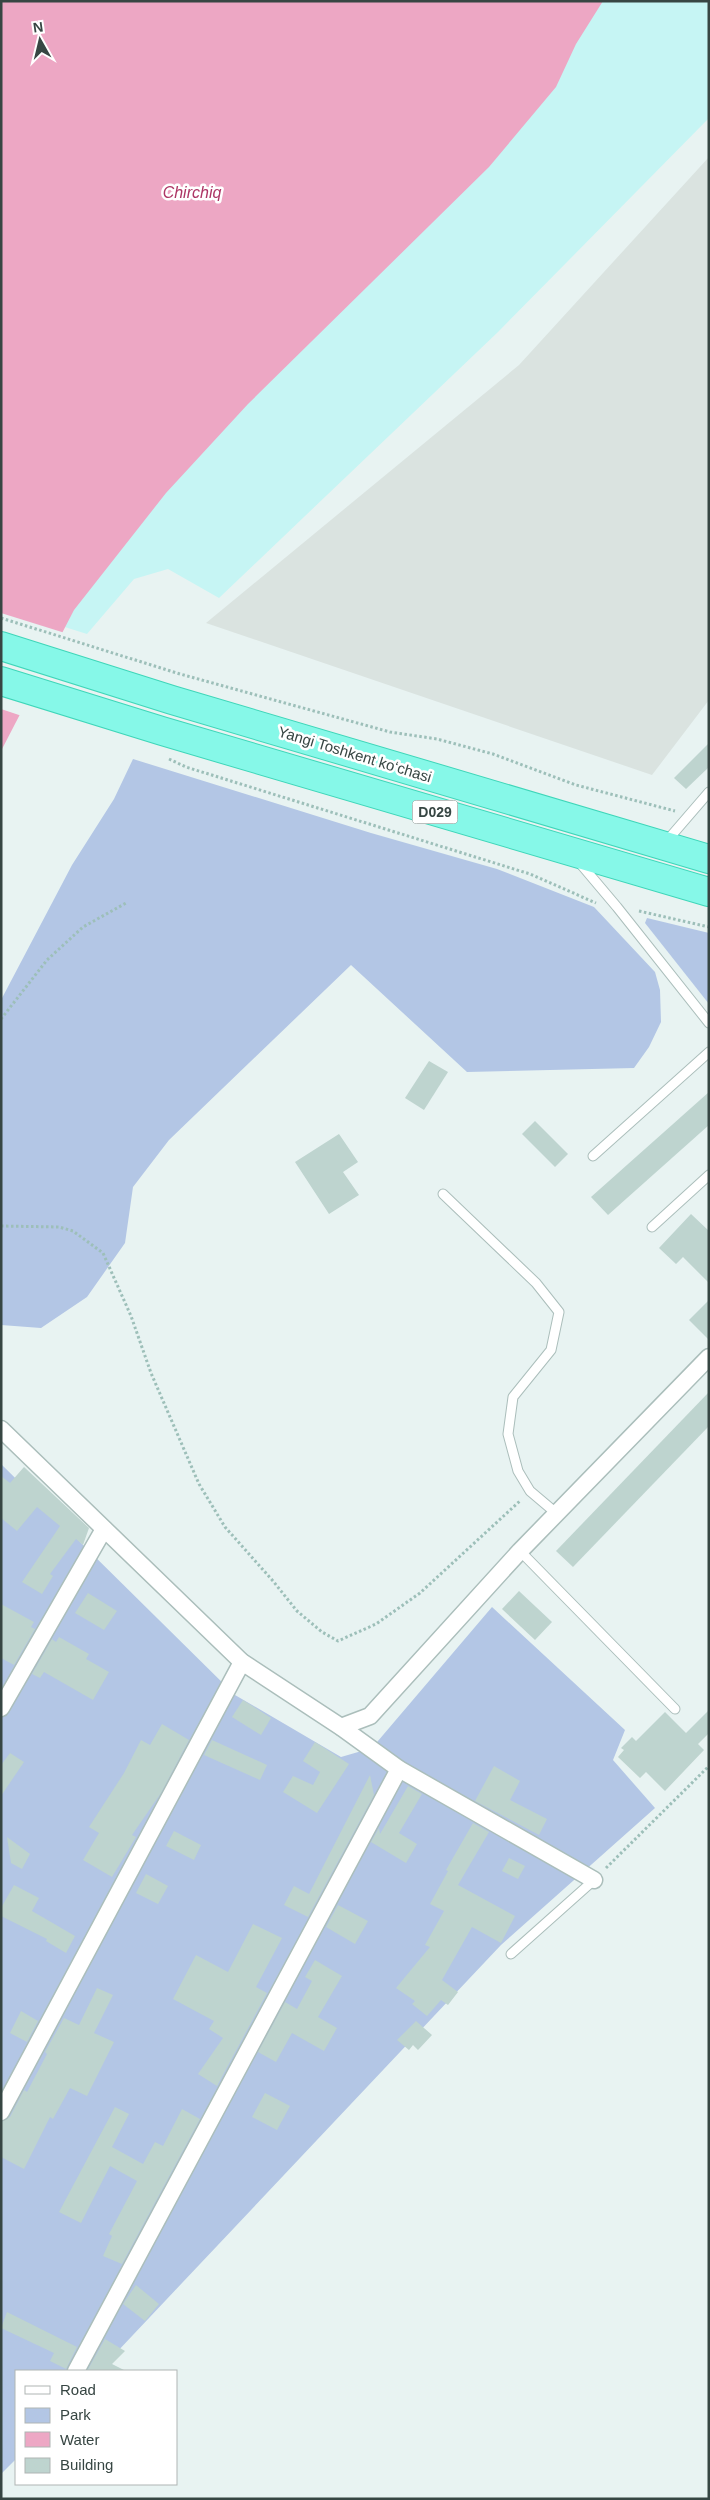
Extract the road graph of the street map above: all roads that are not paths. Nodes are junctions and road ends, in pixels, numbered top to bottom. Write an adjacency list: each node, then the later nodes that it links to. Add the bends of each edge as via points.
1 (1, 646): 4 (highway, Yangi Toshkent ko‘chasi / D029)
2 (1, 681): 5 (highway, D029, via 163,744)
3 (709, 792): 4 (lane)
4 (662, 846): 6 (highway, Yangi Toshkent ko‘chasi / D029)
5 (571, 853): 7 (highway, D029); 8 (lane)
6 (709, 859)
7 (709, 892)
8 (709, 1023)
9 (709, 1052): 10 (lane)
10 (593, 1156)
11 (709, 1175): 13 (lane)
12 (443, 1194): 16 (lane, via 536,1283 559,1312 551,1350 513,1397 508,1434 518,1471 530,1491)
13 (652, 1227)
14 (709, 1356): 16 (street)
15 (1, 1429): 17 (street)
16 (556, 1513): 18 (street)
17 (104, 1529): 19 (street); 20 (street)
18 (520, 1551): 21 (lane); 22 (street, via 370,1716)
19 (242, 1662): 22 (street); 26 (street)
20 (1, 1708)
21 (675, 1709)
22 (341, 1726): 23 (street)
23 (399, 1769): 24 (street); 27 (street)
24 (594, 1880): 25 (lane)
25 (510, 1954)
26 (1, 2112)
27 (77, 2370)

